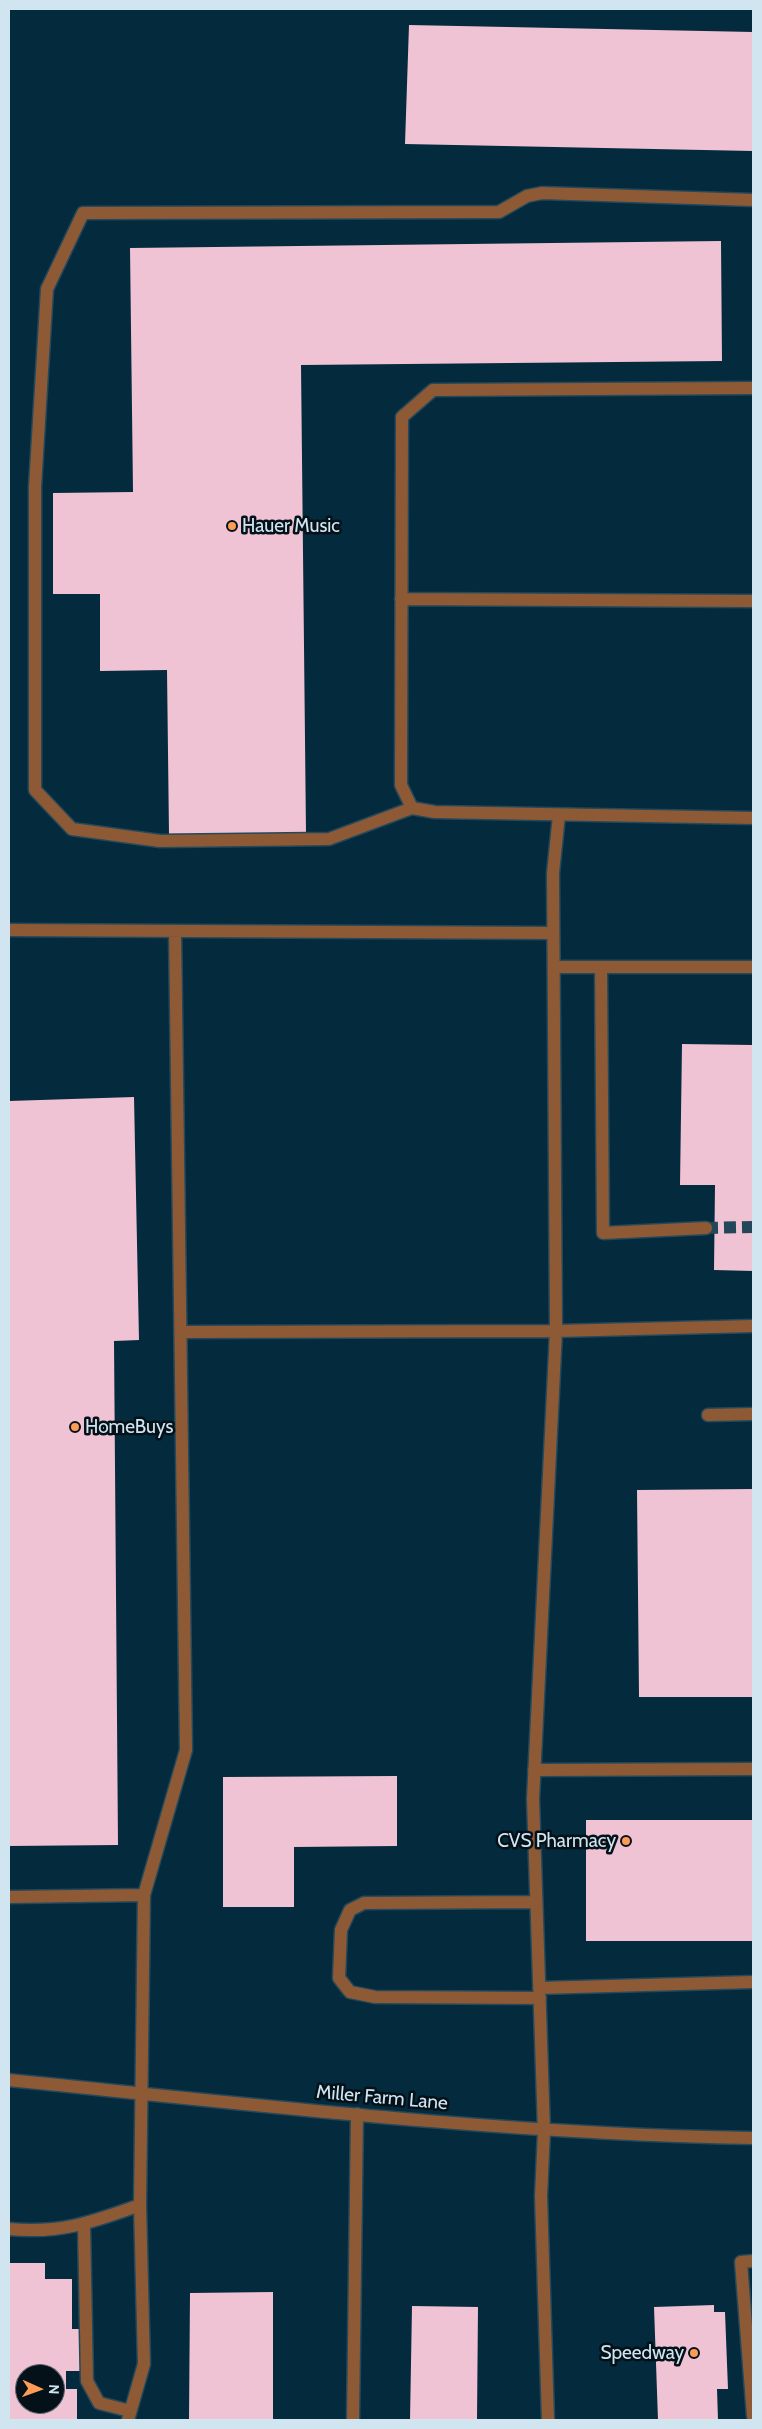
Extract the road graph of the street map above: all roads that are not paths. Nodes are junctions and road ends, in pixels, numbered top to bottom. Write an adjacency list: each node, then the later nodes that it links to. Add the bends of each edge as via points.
1 (753, 200): 5 (street, via 542,193 527,196 499,212 83,213 47,289 35,486 35,790 72,830 160,841 329,839)
2 (753, 388): 3 (street, via 433,390 402,417)
3 (401, 599): 4 (street); 5 (street, via 401,785)
4 (753, 601)
5 (412, 808): 6 (street, via 434,812)
6 (559, 815): 7 (street); 10 (street, via 553,873)
7 (753, 818)
8 (9, 930): 9 (street)
9 (175, 931): 10 (street); 17 (street)
10 (554, 933): 11 (street)
11 (554, 967): 12 (street); 16 (street)
12 (601, 967): 13 (street); 14 (street, via 603,1233)
13 (753, 967)
14 (706, 1228)
15 (753, 1326): 16 (street)
16 (556, 1331): 17 (street); 21 (street)
17 (181, 1332): 22 (street, via 186,1750)
18 (753, 1414): 19 (street)
19 (708, 1415)
20 (753, 1769): 21 (street)
21 (534, 1770): 24 (street)
22 (144, 1895): 23 (street); 28 (street)
23 (9, 1897)
24 (536, 1902): 26 (street); 26 (street, via 364,1903 350,1910 341,1930 339,1978 350,1992 375,1997)
25 (753, 1982): 26 (street)
26 (539, 1993): 30 (street)
27 (9, 2080): 28 (street, Miller Farm Lane)
28 (142, 2094): 29 (street, Miller Farm Lane); 32 (street)
29 (357, 2114): 30 (street, Miller Farm Lane); 38 (street)
30 (544, 2131): 31 (street, Miller Farm Lane); 39 (street, via 541,2196)
31 (753, 2138)
32 (140, 2205): 33 (street); 36 (street, via 144,2364)
33 (84, 2225): 34 (street, via 38,2232); 36 (street, via 87,2381 99,2403)
34 (9, 2229)
35 (753, 2261): 37 (street, via 741,2262)
36 (129, 2416)
37 (753, 2416)
38 (353, 2420)
39 (548, 2420)

